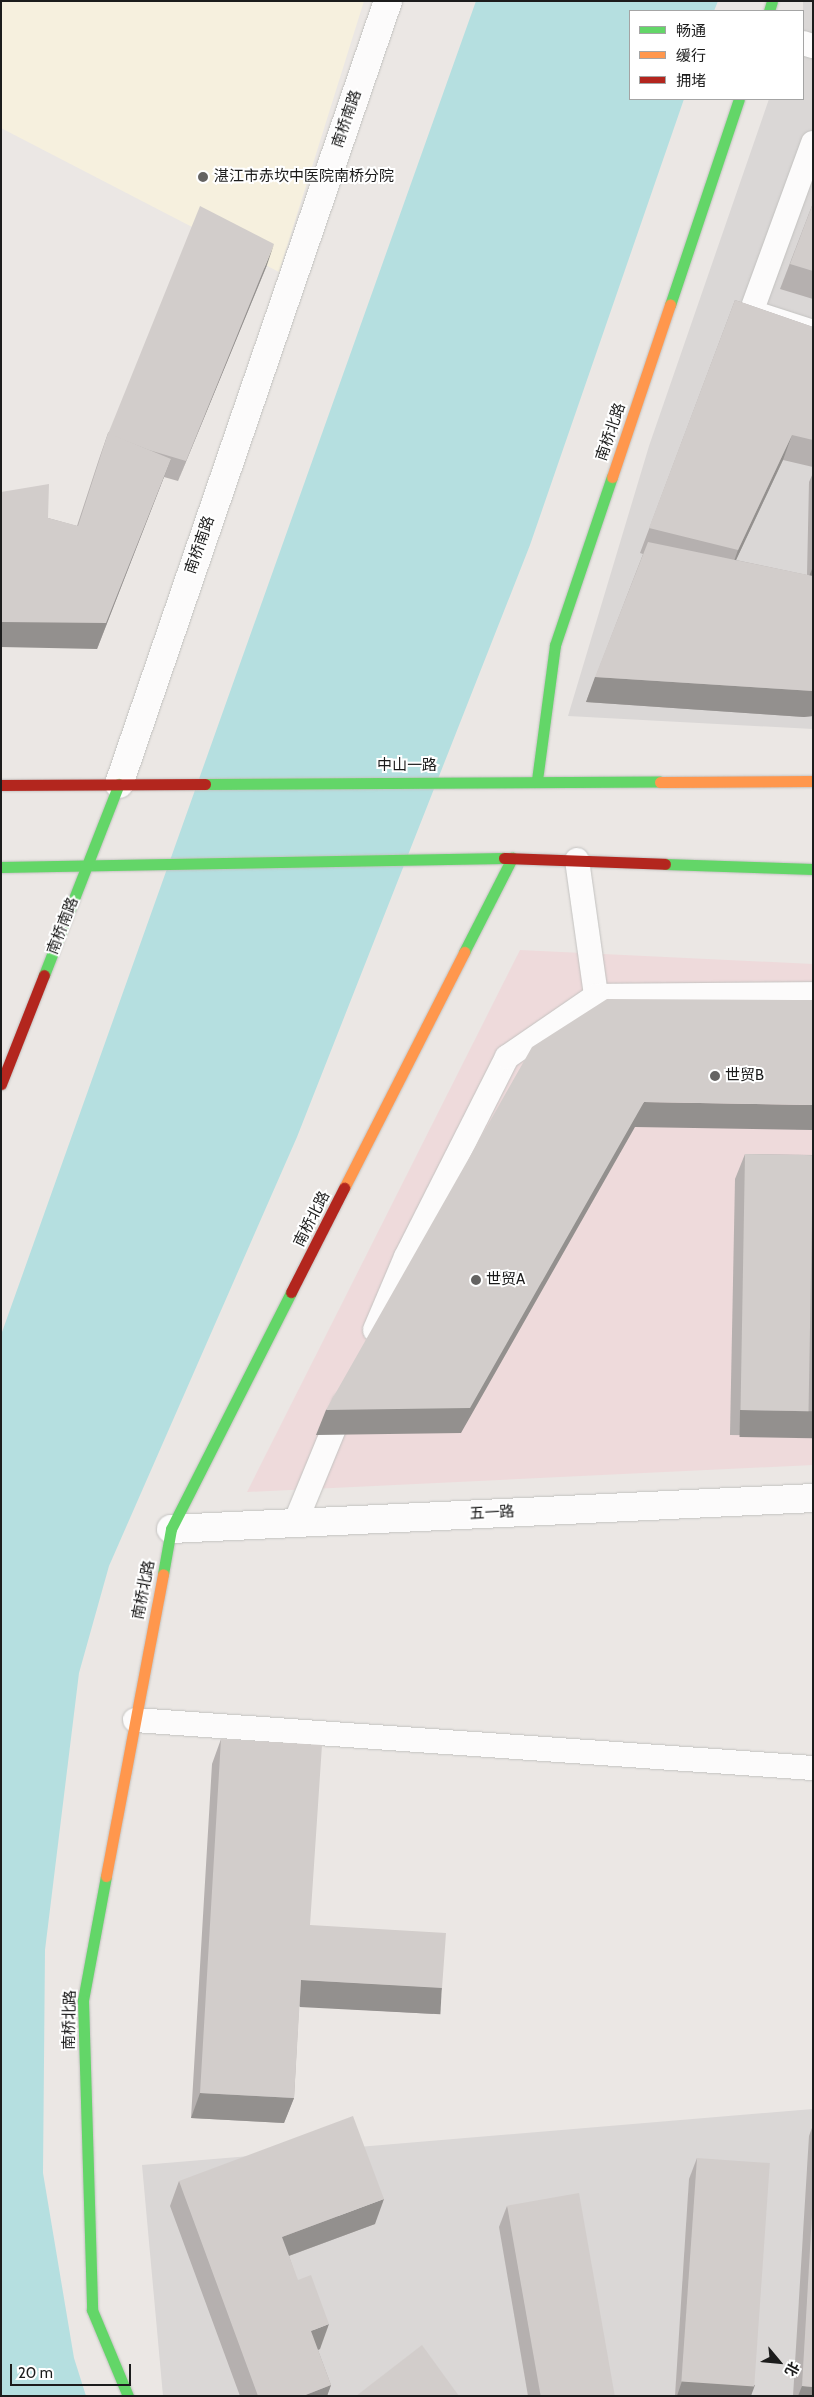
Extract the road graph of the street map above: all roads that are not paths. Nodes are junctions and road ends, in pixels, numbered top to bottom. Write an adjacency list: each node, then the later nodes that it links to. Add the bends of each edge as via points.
1 (388, 1): 7 (street, 南桥南路)
2 (739, 100): 5 (street, 南桥北路, via 555,645)
3 (813, 143): 4 (lane, via 751,312)
4 (813, 332)
5 (537, 780): 6 (street, 中山一路); 7 (street, 中山一路)
6 (813, 781)
7 (119, 784): 8 (street, 中山一路); 11 (street, 南桥南路)
8 (1, 785)
9 (512, 858): 10 (street); 11 (street); 21 (street, 南桥北路)
10 (577, 860): 13 (street); 15 (lane)
11 (87, 866): 12 (street); 16 (street, 南桥南路)
12 (1, 867)
13 (813, 869)
14 (813, 994): 15 (lane)
15 (596, 996): 17 (lane, via 507,1057 406,1256)
16 (1, 1084)
17 (368, 1348)
18 (352, 1385): 20 (lane)
19 (813, 1498): 20 (street, 五一路)
20 (295, 1523): 21 (street, 五一路)
21 (171, 1529): 22 (street, 南桥北路)
22 (135, 1720): 23 (lane); 24 (street, 南桥北路, via 83,2000 92,2310)
23 (813, 1768)
24 (128, 2396)

